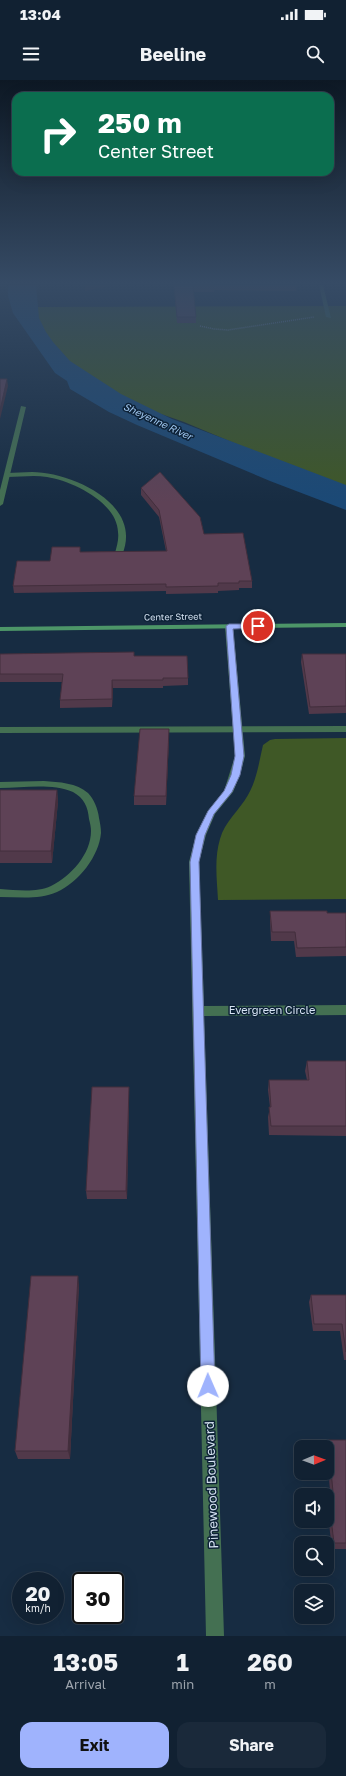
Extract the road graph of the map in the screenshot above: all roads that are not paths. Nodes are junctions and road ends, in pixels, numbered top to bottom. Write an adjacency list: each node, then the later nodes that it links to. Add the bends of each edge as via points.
1 (23, 407): 2 (street)
2 (7, 476): 3 (street); 4 (street, via 47,475 64,479 94,493 110,506 121,523)
3 (0, 504)
4 (119, 553)
5 (229, 626): 6 (main road, Center Street); 7 (main road, Center Street); 10 (street, Pinewood Boulevard)
6 (346, 626)
7 (0, 629)
8 (346, 729): 10 (street)
9 (0, 730): 10 (street)
10 (239, 730): 13 (street, Pinewood Boulevard, via 240,756 235,775 228,792 211,813 201,835 194,862)
11 (2, 783): 12 (street, via 58,785 71,788 84,795 92,804 96,831 88,856 70,879 44,892)
12 (0, 893)
13 (198, 1010): 14 (street, Evergreen Circle); 15 (street, Pinewood Boulevard)
14 (346, 1010)
15 (215, 1636)

